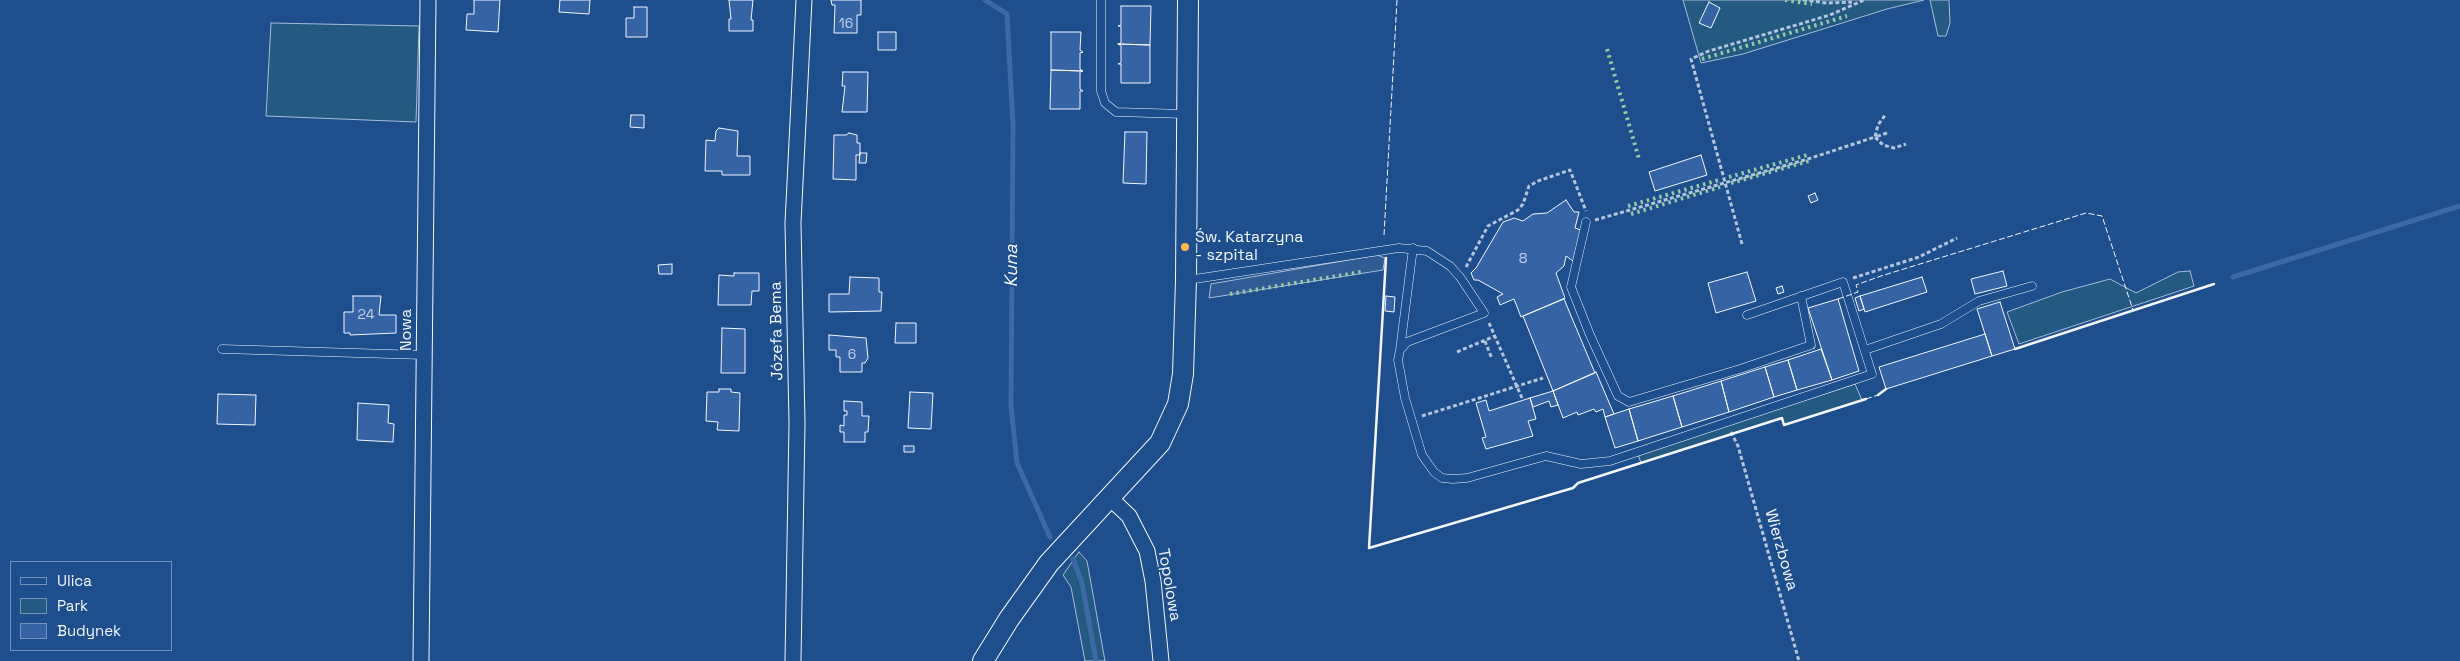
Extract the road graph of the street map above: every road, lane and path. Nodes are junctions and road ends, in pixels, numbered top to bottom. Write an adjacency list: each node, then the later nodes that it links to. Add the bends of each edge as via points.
1 (428, 0): 31 (street, Nowa)
2 (804, 0): 40 (street, Józefa Bema, via 793,223 797,423)
3 (1101, 0): 8 (lane, via 1101,91 1105,103 1116,112)
4 (1188, 0): 8 (street)
5 (1803, 0): 7 (path)
6 (1864, 0): 7 (path)
7 (1852, 2): 13 (path, via 1830,16 1709,50 1691,59)
8 (1187, 114): 19 (street)
9 (1886, 114): 11 (path)
10 (1887, 133): 11 (path)
11 (1875, 137): 12 (path, via 1889,148); 13 (path)
12 (1906, 144)
13 (1725, 182): 14 (path); 16 (path)
14 (1586, 222): 18 (path, via 1586,213 1570,170 1538,180 1529,186 1518,210 1488,226); 22 (lane, via 1572,287 1618,396 1629,402 1811,345)
15 (1957, 238): 20 (path, via 1918,257)
16 (1742, 244)
17 (1413, 248): 18 (lane, via 1427,251); 19 (lane); 28 (lane)
18 (1460, 277): 23 (lane)
19 (1186, 280): 38 (street, via 1183,374 1178,404 1160,443)
20 (1842, 282): 22 (lane); 29 (lane)
21 (2032, 286): 29 (lane, via 1979,301 1941,324)
22 (1800, 296): 24 (lane)
23 (1484, 313): 25 (path); 28 (lane, via 1407,342)
24 (1747, 314)
25 (1495, 336): 26 (path); 34 (path)
26 (1485, 341): 30 (path); 32 (path)
27 (222, 349): 31 (lane)
28 (1400, 350): 36 (lane, via 1400,377)
29 (1865, 350): 36 (lane, via 1872,374 1610,461 1581,464 1546,456 1467,478 1442,478 1428,466 1422,455)
30 (1457, 352)
31 (424, 355): 39 (street, Nowa)
32 (1492, 359)
33 (1544, 378): 34 (path)
34 (1517, 386): 35 (path); 36 (path)
35 (1522, 398)
36 (1412, 419)
37 (1738, 446): 43 (path, Wierzbowa)
38 (1110, 498): 41 (street, via 1040,575); 42 (street, Topolowa, via 1129,516 1146,551 1153,581)
39 (421, 661)
40 (794, 661)
41 (983, 661)
42 (1161, 661)
43 (1800, 661)

